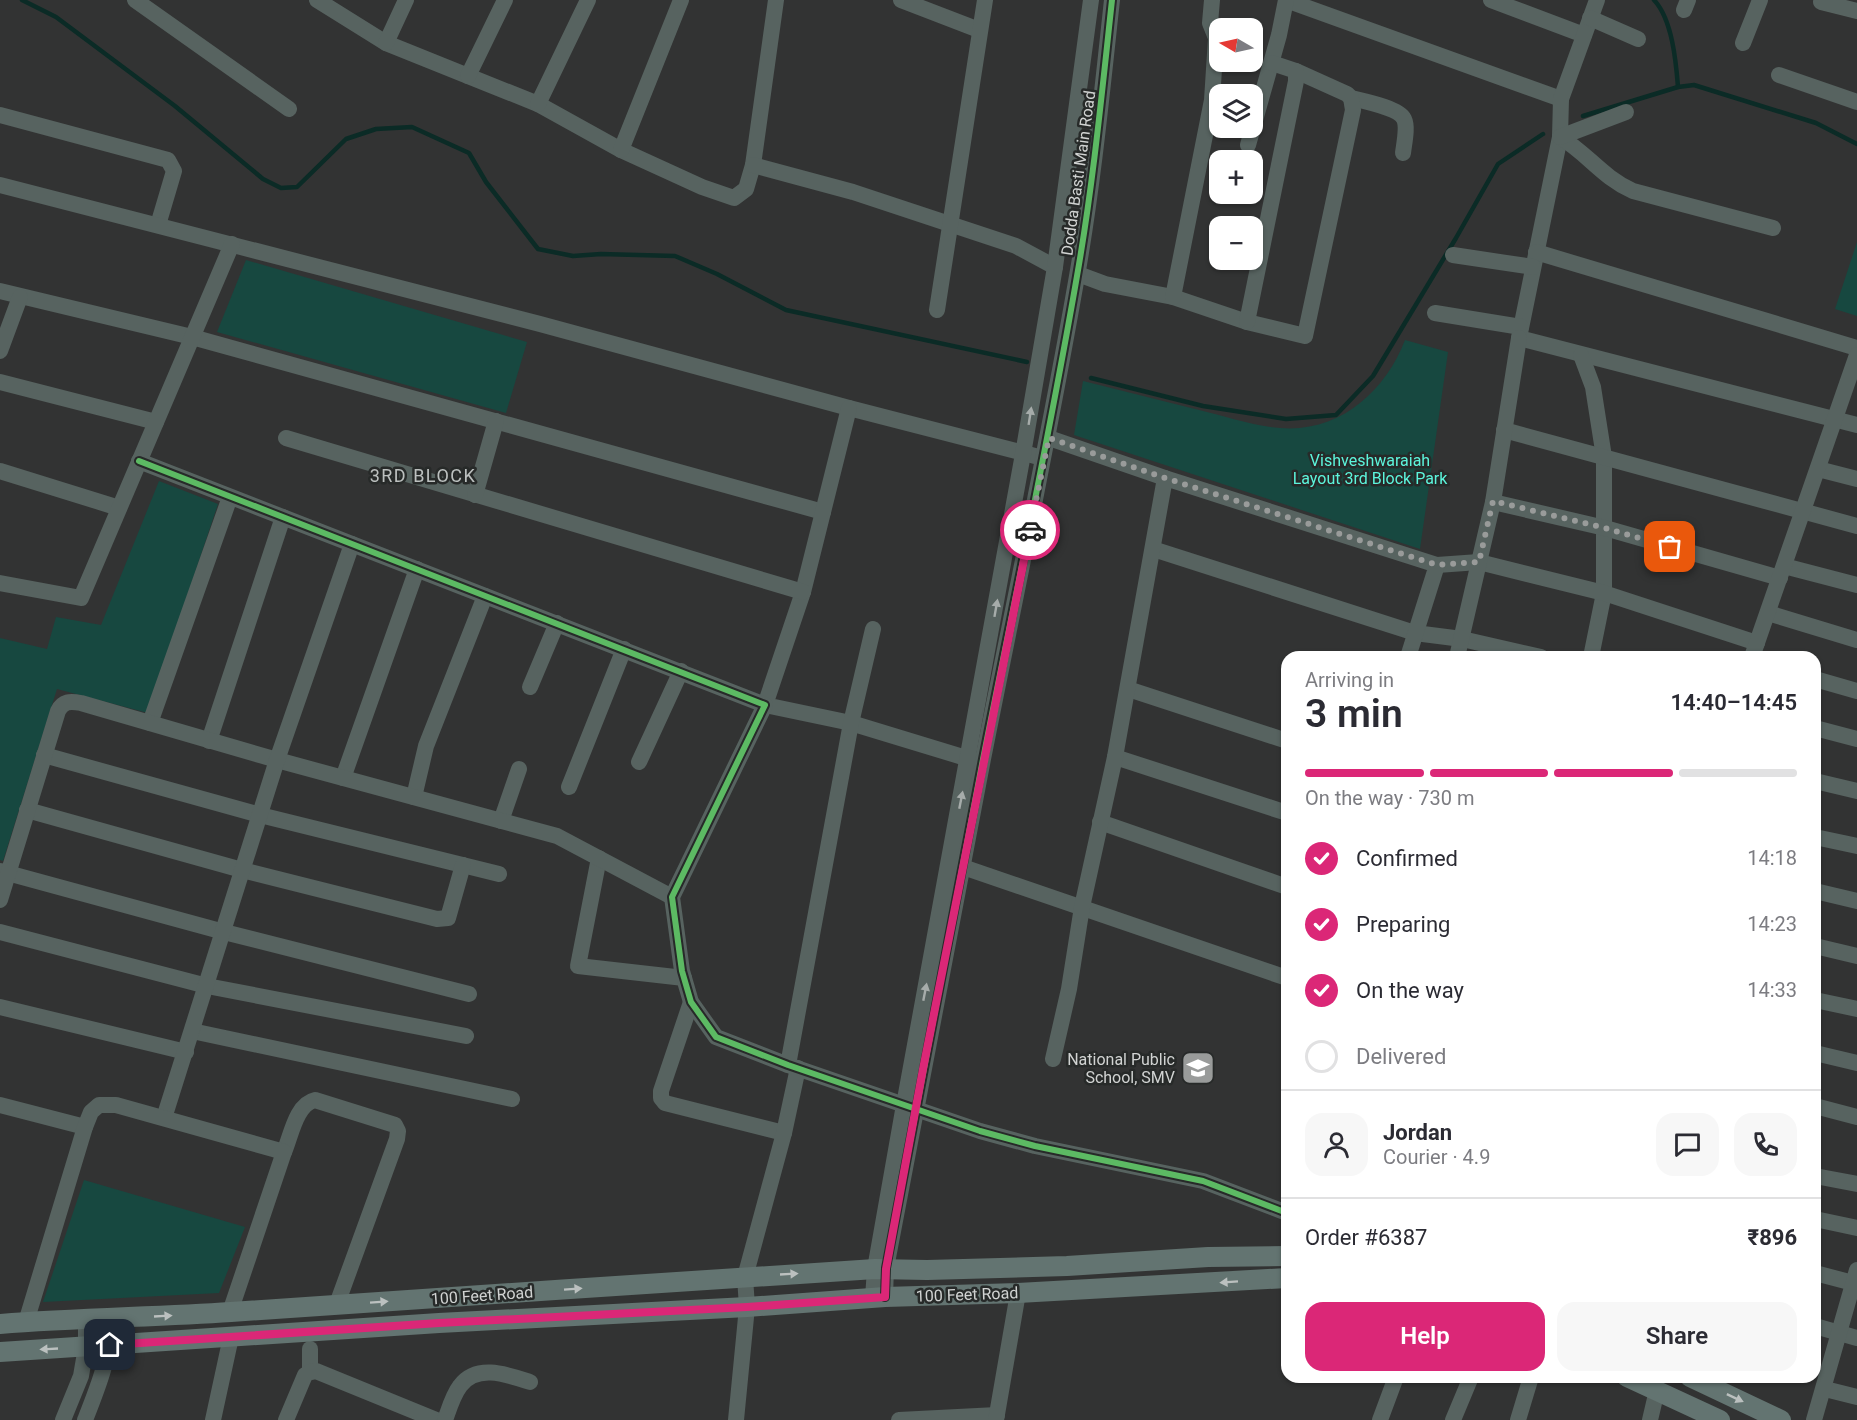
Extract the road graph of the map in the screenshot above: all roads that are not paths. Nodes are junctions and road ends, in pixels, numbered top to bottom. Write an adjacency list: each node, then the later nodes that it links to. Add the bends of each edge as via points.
1 (135, 0): 33 (street)
2 (317, 0): 23 (street)
3 (406, 0): 23 (street)
4 (505, 0): 28 (street)
5 (588, 0): 32 (street)
6 (681, 0): 38 (street)
7 (776, 0): 40 (street)
8 (901, 0): 20 (street)
9 (985, 0): 20 (street)
10 (1091, 0): 48 (street, Dodda Basti Main Road)
11 (1112, 0): 49 (street, Dodda Basti Main Road)
12 (1212, 0): 52 (street, via 1210,23 1216,38 1212,100)
13 (1286, 0): 25 (street); 31 (street)
14 (1491, 0): 21 (street)
15 (1597, 0): 19 (street)
16 (1760, 0): 24 (street)
17 (1821, 2): 18 (street)
18 (1857, 11)
19 (1590, 18): 21 (street); 22 (street)
20 (979, 30): 42 (street)
21 (1584, 34): 31 (street)
22 (1638, 39)
23 (386, 43): 28 (street)
24 (1743, 43)
25 (1272, 63): 26 (street); 37 (street)
26 (1296, 71): 29 (street); 55 (street)
27 (1779, 75): 30 (street)
28 (468, 76): 32 (street)
29 (1351, 98): 39 (street, via 1400,114 1405,123); 55 (street, via 1353,110 1305,336)
30 (1856, 98)
31 (1561, 99): 36 (street)
32 (538, 104): 38 (street)
33 (289, 109)
34 (1626, 112): 36 (street)
35 (0, 115): 43 (street, via 168,160 174,171)
36 (1560, 137): 44 (street, via 1611,179 1633,191); 47 (street)
37 (1248, 145)
38 (621, 150): 40 (street, via 734,198 746,189)
39 (1403, 153)
40 (753, 165): 42 (street)
41 (0, 184): 43 (street)
42 (951, 224): 48 (street, via 1016,246); 53 (street)
43 (158, 225): 45 (street)
44 (1773, 228)
45 (232, 244): 57 (street); 63 (street)
46 (1453, 255): 47 (street)
47 (1534, 260): 56 (street); 58 (street)
48 (1055, 267): 71 (street, Dodda Basti Main Road, one-way to 48)
49 (1078, 274): 52 (street, via 1105,284); 70 (street, Dodda Basti Main Road)
50 (0, 291): 51 (street)
51 (20, 297): 57 (street); 59 (street)
52 (1173, 297): 55 (street)
53 (937, 310)
54 (1435, 313): 56 (street)
55 (1247, 322)
56 (1520, 333): 60 (street); 68 (street)
57 (192, 337): 65 (street); 66 (street)
58 (1857, 348)
59 (0, 351)
60 (1581, 355): 64 (street); 72 (street, via 1593,387)
61 (1857, 355): 64 (street)
62 (0, 382): 66 (street)
63 (849, 408): 71 (street); 84 (street)
64 (1834, 420): 67 (street); 75 (street)
65 (496, 421): 79 (street); 84 (street)
66 (156, 422): 74 (street)
67 (1857, 425)
68 (1504, 430): 72 (street); 81 (street)
69 (286, 438): 79 (street)
70 (1049, 438): 73 (street, Dodda Basti Main Road); 77 (street)
71 (1023, 454): 73 (street); 126 (street, Dodda Basti Main Road, one-way to 71)
72 (1604, 457): 83 (street); 87 (street)
73 (1044, 458): 126 (street, Dodda Basti Main Road)
74 (139, 461): 80 (street); 82 (street)
75 (1818, 469): 78 (street); 83 (street)
76 (0, 471): 82 (street)
77 (1165, 478): 89 (street); 91 (street)
78 (1857, 479)
79 (475, 495): 96 (street)
80 (230, 497): 85 (street); 117 (street)
81 (1493, 501): 87 (street); 90 (street)
82 (119, 508): 94 (street, via 81,598)
83 (1803, 510): 86 (street); 93 (street)
84 (823, 512): 96 (street)
85 (283, 518): 88 (street); 122 (street)
86 (1857, 526)
87 (1605, 528): 93 (street); 97 (street)
88 (352, 544): 92 (street); 125 (street)
89 (1153, 549): 102 (street); 114 (street)
90 (1479, 562): 91 (street); 97 (street); 103 (street)
91 (1437, 565): 102 (street)
92 (417, 569): 98 (street); 129 (street)
93 (1782, 572): 95 (street); 99 (street)
94 (0, 583)
95 (1857, 585)
96 (803, 592): 116 (street)
97 (1604, 593): 106 (street); 110 (street)
98 (485, 596): 100 (street); 133 (street, via 426,746)
99 (1768, 613): 104 (street); 106 (street)
100 (556, 623): 105 (street); 113 (street)
101 (873, 629): 118 (street)
102 (1414, 633): 103 (street); 107 (street)
103 (1462, 639): 108 (street); 109 (street)
104 (1857, 640)
105 (624, 649): 111 (street); 131 (street)
106 (1755, 650)
107 (1410, 651)
108 (1459, 651)
109 (1515, 651)
110 (1592, 651)
111 (681, 671): 116 (street); 127 (street)
112 (1821, 682): 115 (street)
113 (530, 687)
114 (1128, 689): 120 (street); 124 (street)
115 (1857, 691)
116 (765, 705): 118 (street); 149 (street)
117 (150, 723): 122 (street); 123 (street, via 81,703 63,703)
118 (851, 723): 126 (street); 171 (street)
119 (1821, 730): 121 (street)
120 (1281, 739)
121 (1857, 739)
122 (209, 741): 125 (street)
123 (44, 755): 134 (street); 136 (street)
124 (1115, 757): 135 (street); 138 (street)
125 (278, 760): 129 (street); 136 (street)
126 (976, 761): 143 (street, Dodda Basti Main Road); 174 (street, Dodda Basti Main Road, one-way to 126)
127 (639, 762)
128 (519, 769): 137 (street)
129 (343, 778): 133 (street)
130 (1821, 782): 132 (street)
131 (569, 787)
132 (1857, 791)
133 (414, 797): 137 (street)
134 (27, 810): 144 (street); 145 (street)
135 (1281, 811)
136 (260, 815): 142 (street); 144 (street)
137 (501, 821): 141 (street, via 557,836)
138 (1100, 822): 147 (street); 152 (street)
139 (1821, 838): 140 (street)
140 (1857, 846)
141 (599, 858): 149 (street); 158 (street, via 578,966)
142 (463, 865): 144 (street, via 448,918 441,920); 146 (street)
143 (963, 867): 152 (street); 174 (street, Dodda Basti Main Road)
144 (242, 870): 154 (street)
145 (4, 872): 150 (street); 154 (street)
146 (499, 874)
147 (1281, 885)
148 (1821, 892): 151 (street)
149 (672, 897): 158 (street)
150 (0, 900)
151 (1857, 901)
152 (1082, 907): 157 (street); 169 (street)
153 (0, 932): 159 (street)
154 (224, 932): 159 (street); 160 (street)
155 (1821, 947): 156 (street)
156 (1857, 956)
157 (1281, 976)
158 (684, 978): 162 (street)
159 (207, 986): 165 (street); 166 (street)
160 (469, 994)
161 (1821, 1001): 164 (street)
162 (691, 1002): 171 (street, via 717,1037); 179 (street, via 661,1098 665,1103)
163 (0, 1007): 167 (street)
164 (1857, 1009)
165 (192, 1031): 167 (street); 172 (street)
166 (466, 1036)
167 (186, 1052): 177 (street)
168 (1821, 1055): 170 (street)
169 (1053, 1059)
170 (1857, 1064)
171 (793, 1066): 174 (street); 179 (street)
172 (512, 1099)
173 (0, 1105): 178 (street)
174 (910, 1107): 183 (street, via 1035,1146 1203,1181); 187 (street, Dodda Basti Main Road)
175 (1821, 1108): 176 (street)
176 (1857, 1117)
177 (164, 1118): 178 (street, via 116,1105 99,1105); 180 (street)
178 (85, 1127): 199 (street)
179 (783, 1133): 189 (street)
180 (285, 1152): 194 (street, via 300,1110 308,1101 395,1125 398,1131); 196 (street)
181 (1821, 1177): 182 (street)
182 (1857, 1184)
183 (1281, 1211)
184 (1821, 1220): 185 (street)
185 (1857, 1228)
186 (1281, 1256): 187 (main road, 100 Feet Road, via 1067,1266)
187 (881, 1269): 189 (main road, 100 Feet Road, one-way to 187); 193 (street, Dodda Basti Main Road)
188 (1821, 1274): 191 (street)
189 (745, 1277): 194 (main road, 100 Feet Road, one-way to 189); 195 (street)
190 (1281, 1278): 192 (main road, 100 Feet Road, one-way to 192)
191 (1856, 1279): 202 (street)
192 (1018, 1293): 193 (main road, 100 Feet Road); 219 (street)
193 (879, 1297): 195 (main road, 100 Feet Road)
194 (337, 1304): 196 (main road, 100 Feet Road)
195 (747, 1307): 203 (main road, 100 Feet Road); 227 (street)
196 (230, 1312): 198 (main road, 100 Feet Road, one-way to 196)
197 (86, 1318): 198 (main road, 100 Feet Road); 199 (main road, 100 Feet Road); 206 (street)
198 (111, 1319): 205 (street)
199 (26, 1322): 200 (main road, 100 Feet Road)
200 (0, 1324)
201 (1821, 1328): 202 (street)
202 (1839, 1332): 204 (street); 216 (street)
203 (231, 1337): 205 (main road, 100 Feet Road); 223 (street)
204 (1857, 1338)
205 (110, 1345): 206 (main road, 100 Feet Road); 222 (street, via 103,1376)
206 (86, 1347): 208 (main road, 100 Feet Road, one-way to 208); 221 (street, via 81,1376)
207 (310, 1349): 209 (street)
208 (0, 1352)
209 (310, 1372): 224 (street, via 305,1375); 225 (street, via 316,1371)
210 (530, 1382): 226 (street, via 489,1372 474,1374 460,1385)
211 (1394, 1383): 229 (street)
212 (1469, 1383): 230 (street)
213 (1530, 1383): 231 (street)
214 (1641, 1383): 217 (main road)
215 (1702, 1383): 220 (main road, one-way to 220)
216 (1825, 1389): 218 (street); 234 (street)
217 (1657, 1390): 232 (street); 233 (main road)
218 (1857, 1397)
219 (997, 1418): 228 (street)
220 (1771, 1418)
221 (63, 1420)
222 (85, 1420)
223 (213, 1420)
224 (286, 1420)
225 (436, 1420)
226 (445, 1420)
227 (736, 1420)
228 (907, 1420)
229 (1380, 1420)
230 (1454, 1420)
231 (1518, 1420)
232 (1650, 1420)
233 (1720, 1420)
234 (1814, 1420)

